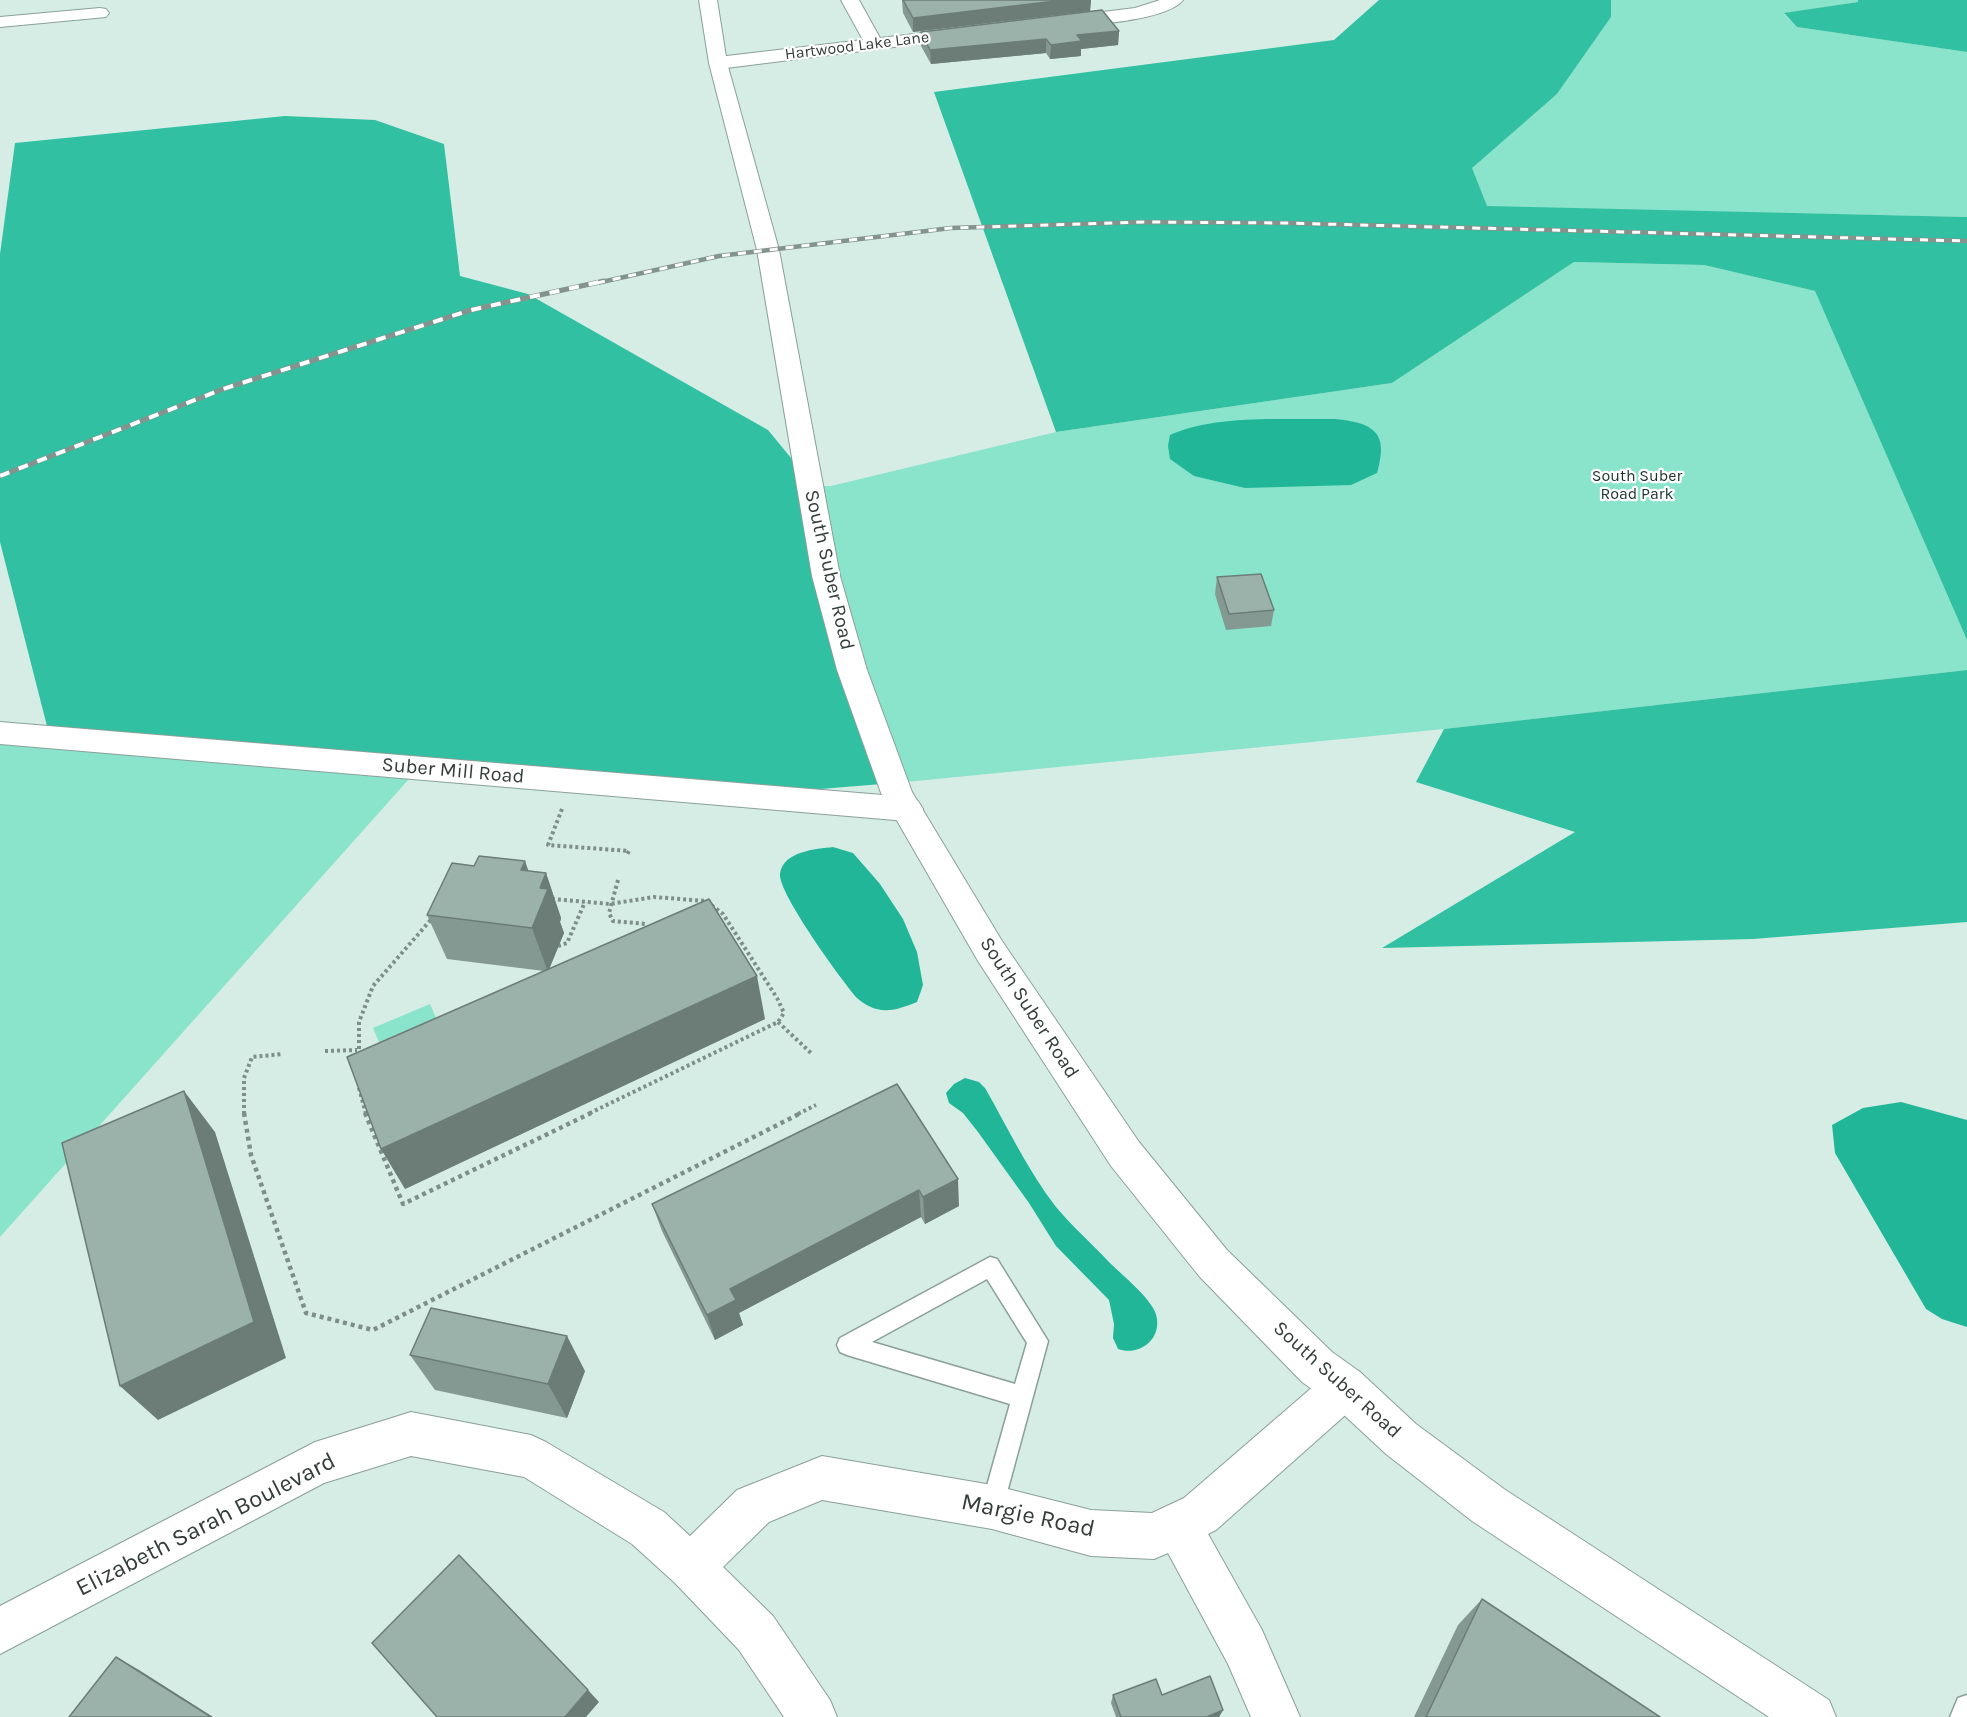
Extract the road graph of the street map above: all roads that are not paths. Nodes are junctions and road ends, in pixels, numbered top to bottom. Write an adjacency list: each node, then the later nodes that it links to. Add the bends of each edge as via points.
1 (708, 0): 9 (street, South Suber Road)
2 (850, 0): 8 (street)
3 (1173, 0): 6 (street, via 1164,6 1131,13)
4 (100, 14): 5 (street)
5 (0, 22)
6 (1047, 24)
7 (989, 31): 8 (street, Hartwood Lake Lane)
8 (874, 44): 9 (street, Hartwood Lake Lane)
9 (718, 63): 11 (street, South Suber Road, via 768,250 826,576 852,670 897,793)
10 (0, 733): 11 (street, Suber Mill Road)
11 (907, 808): 12 (street, South Suber Road, via 990,951 1125,1154 1213,1263 1317,1367)
12 (1345, 1387): 15 (street, Margie Road, via 1200,1514); 21 (street, South Suber Road, via 1401,1439 1488,1505)
13 (1023, 1397): 13 (lane, via 1038,1341 990,1266 847,1345); 14 (lane)
14 (992, 1506): 15 (street, Margie Road, via 1091,1533 1154,1536); 16 (street, Margie Road, via 822,1478 753,1506)
15 (1178, 1525): 20 (street, via 1245,1647)
16 (691, 1567): 17 (street, Elizabeth Sarah Boulevard, via 648,1528 531,1457 411,1434 315,1464); 19 (street, Elizabeth Sarah Boulevard, via 756,1633)
17 (0, 1631)
18 (1967, 1707): 22 (lane)
19 (813, 1717)
20 (1276, 1717)
21 (1812, 1717)
22 (1962, 1717)

